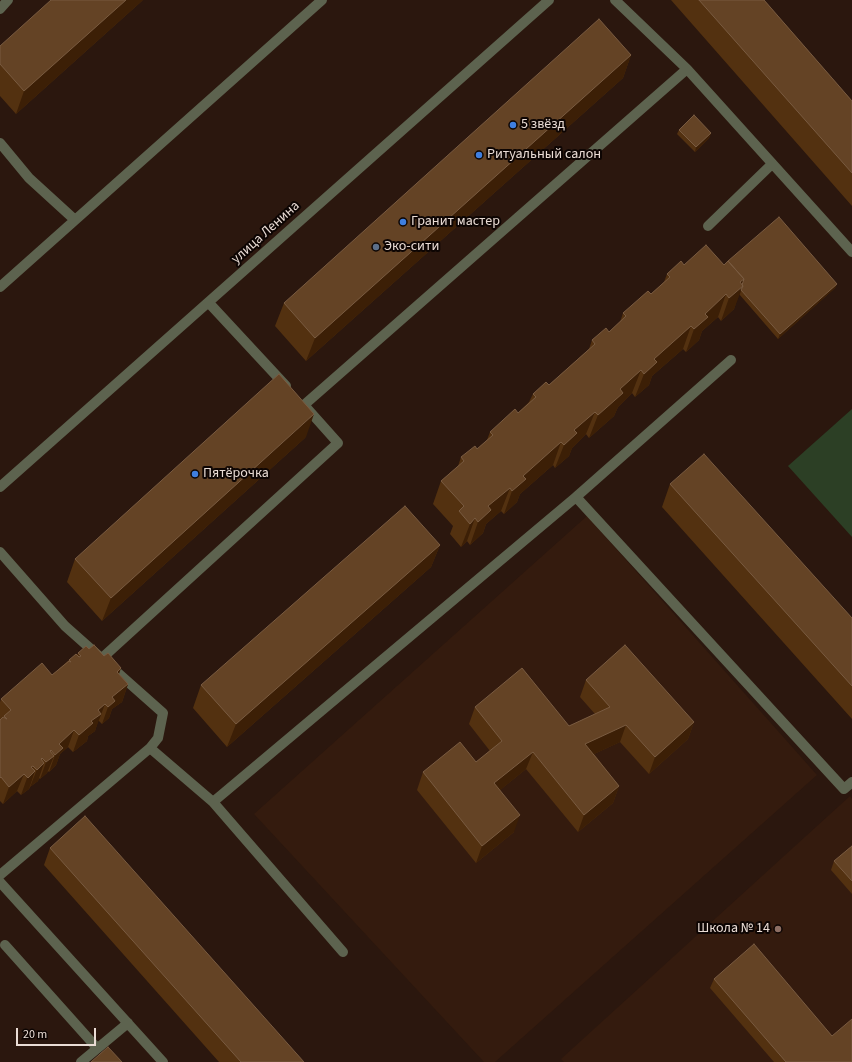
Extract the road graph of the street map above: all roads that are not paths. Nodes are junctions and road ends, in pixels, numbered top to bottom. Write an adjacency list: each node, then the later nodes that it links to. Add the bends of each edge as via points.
1 (8, 0): 5 (street)
2 (322, 0): 9 (street)
3 (549, 0): 13 (street, улица Ленина)
4 (615, 0): 6 (street)
5 (0, 9)
6 (687, 69): 8 (street); 15 (street)
7 (0, 143): 9 (street, via 29,178)
8 (772, 164): 10 (street); 11 (street)
9 (75, 220): 12 (street)
10 (708, 226)
11 (852, 252)
12 (0, 288)
13 (209, 303): 15 (street); 16 (street, улица Ленина)
14 (731, 360): 17 (street)
15 (299, 399): 19 (street, via 338,444)
16 (0, 487)
17 (576, 497): 21 (street, via 844,789); 22 (street)
18 (0, 552): 19 (street, via 65,626)
19 (102, 659): 20 (street, via 163,713 158,738)
20 (150, 748): 22 (street); 23 (street)
21 (852, 782)
22 (213, 802): 26 (street)
23 (0, 875)
24 (0, 882): 27 (street)
25 (5, 945): 28 (street)
26 (342, 952)
27 (128, 1023): 28 (street); 30 (street)
28 (97, 1048): 29 (street)
29 (81, 1062)
30 (163, 1062)

